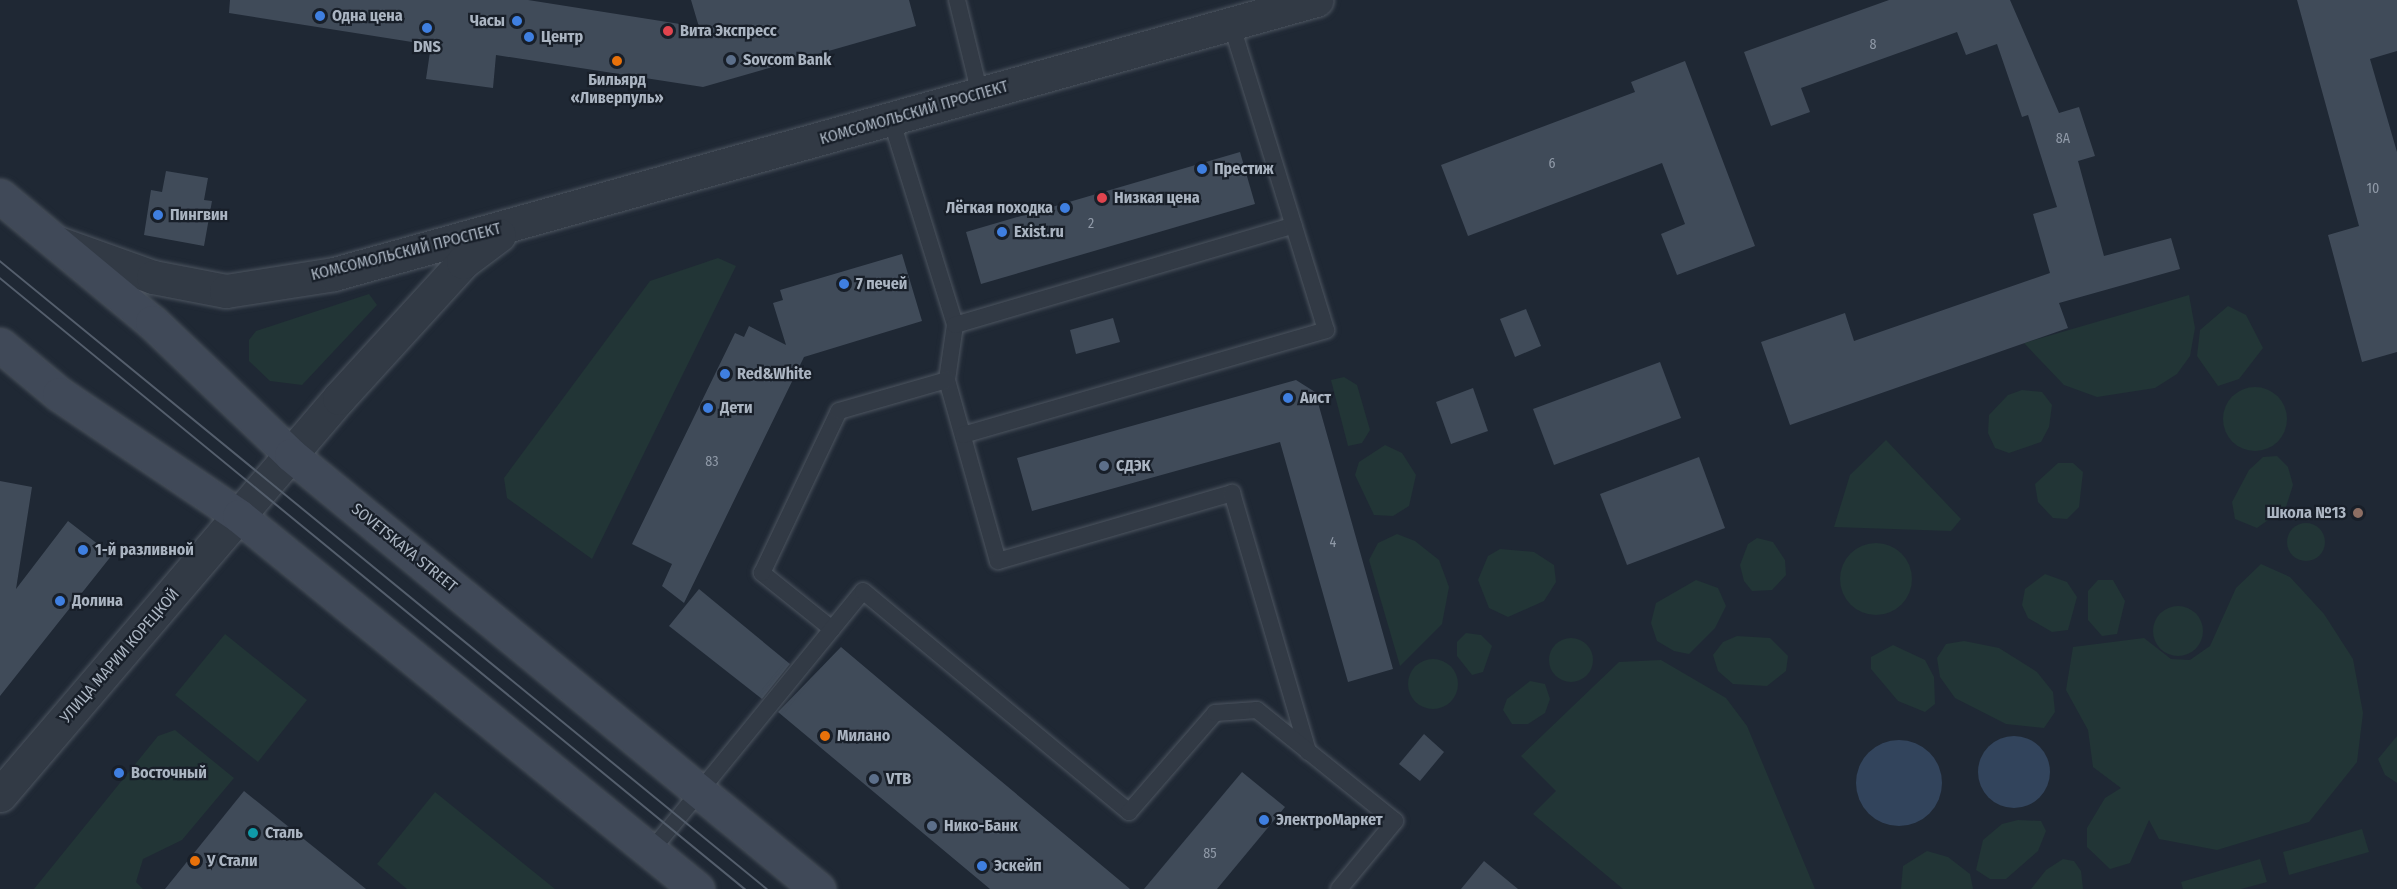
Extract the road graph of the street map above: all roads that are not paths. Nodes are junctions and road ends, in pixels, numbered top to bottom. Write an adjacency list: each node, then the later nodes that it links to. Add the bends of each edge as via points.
1 (957, 0): 4 (lane)
2 (1316, 0): 3 (street, КОМСОМОЛЬСКИЙ ПРОСПЕКТ)
3 (1231, 24): 4 (street, КОМСОМОЛЬСКИЙ ПРОСПЕКТ); 8 (lane)
4 (980, 94): 5 (street, КОМСОМОЛЬСКИЙ ПРОСПЕКТ)
5 (891, 119): 7 (street, КОМСОМОЛЬСКИЙ ПРОСПЕКТ); 10 (lane)
6 (0, 196): 9 (main road, SOVETSKAYA STREET)
7 (512, 225): 9 (street, КОМСОМОЛЬСКИЙ ПРОСПЕКТ, via 334,274 226,291 153,277); 14 (street, КОМСОМОЛЬСКИЙ ПРОСПЕКТ, via 463,262)
8 (1294, 225): 10 (lane); 13 (lane, via 1326,330)
9 (56, 242): 14 (main road, SOVETSKAYA STREET, via 152,322)
10 (955, 325): 12 (lane)
11 (0, 345): 15 (main road, via 59,394)
12 (947, 380): 13 (lane); 16 (lane, via 839,411 762,573)
13 (963, 435): 17 (lane, via 998,561 1232,493)
14 (291, 455): 15 (street, КОМСОМОЛЬСКИЙ ПРОСПЕКТ); 18 (main road, SOVETSKAYA STREET)
15 (239, 516): 19 (street, УЛИЦА МАРИИ КОРЕЦКОЙ); 20 (main road)
16 (832, 629): 17 (lane, via 863,591 1129,812 1215,713 1257,710); 18 (lane)
17 (1308, 752): 23 (lane, via 1395,821)
18 (700, 792): 20 (lane); 22 (main road, SOVETSKAYA STREET)
19 (0, 795)
20 (651, 852): 21 (main road)
21 (697, 889)
22 (818, 889)
23 (1339, 889)

